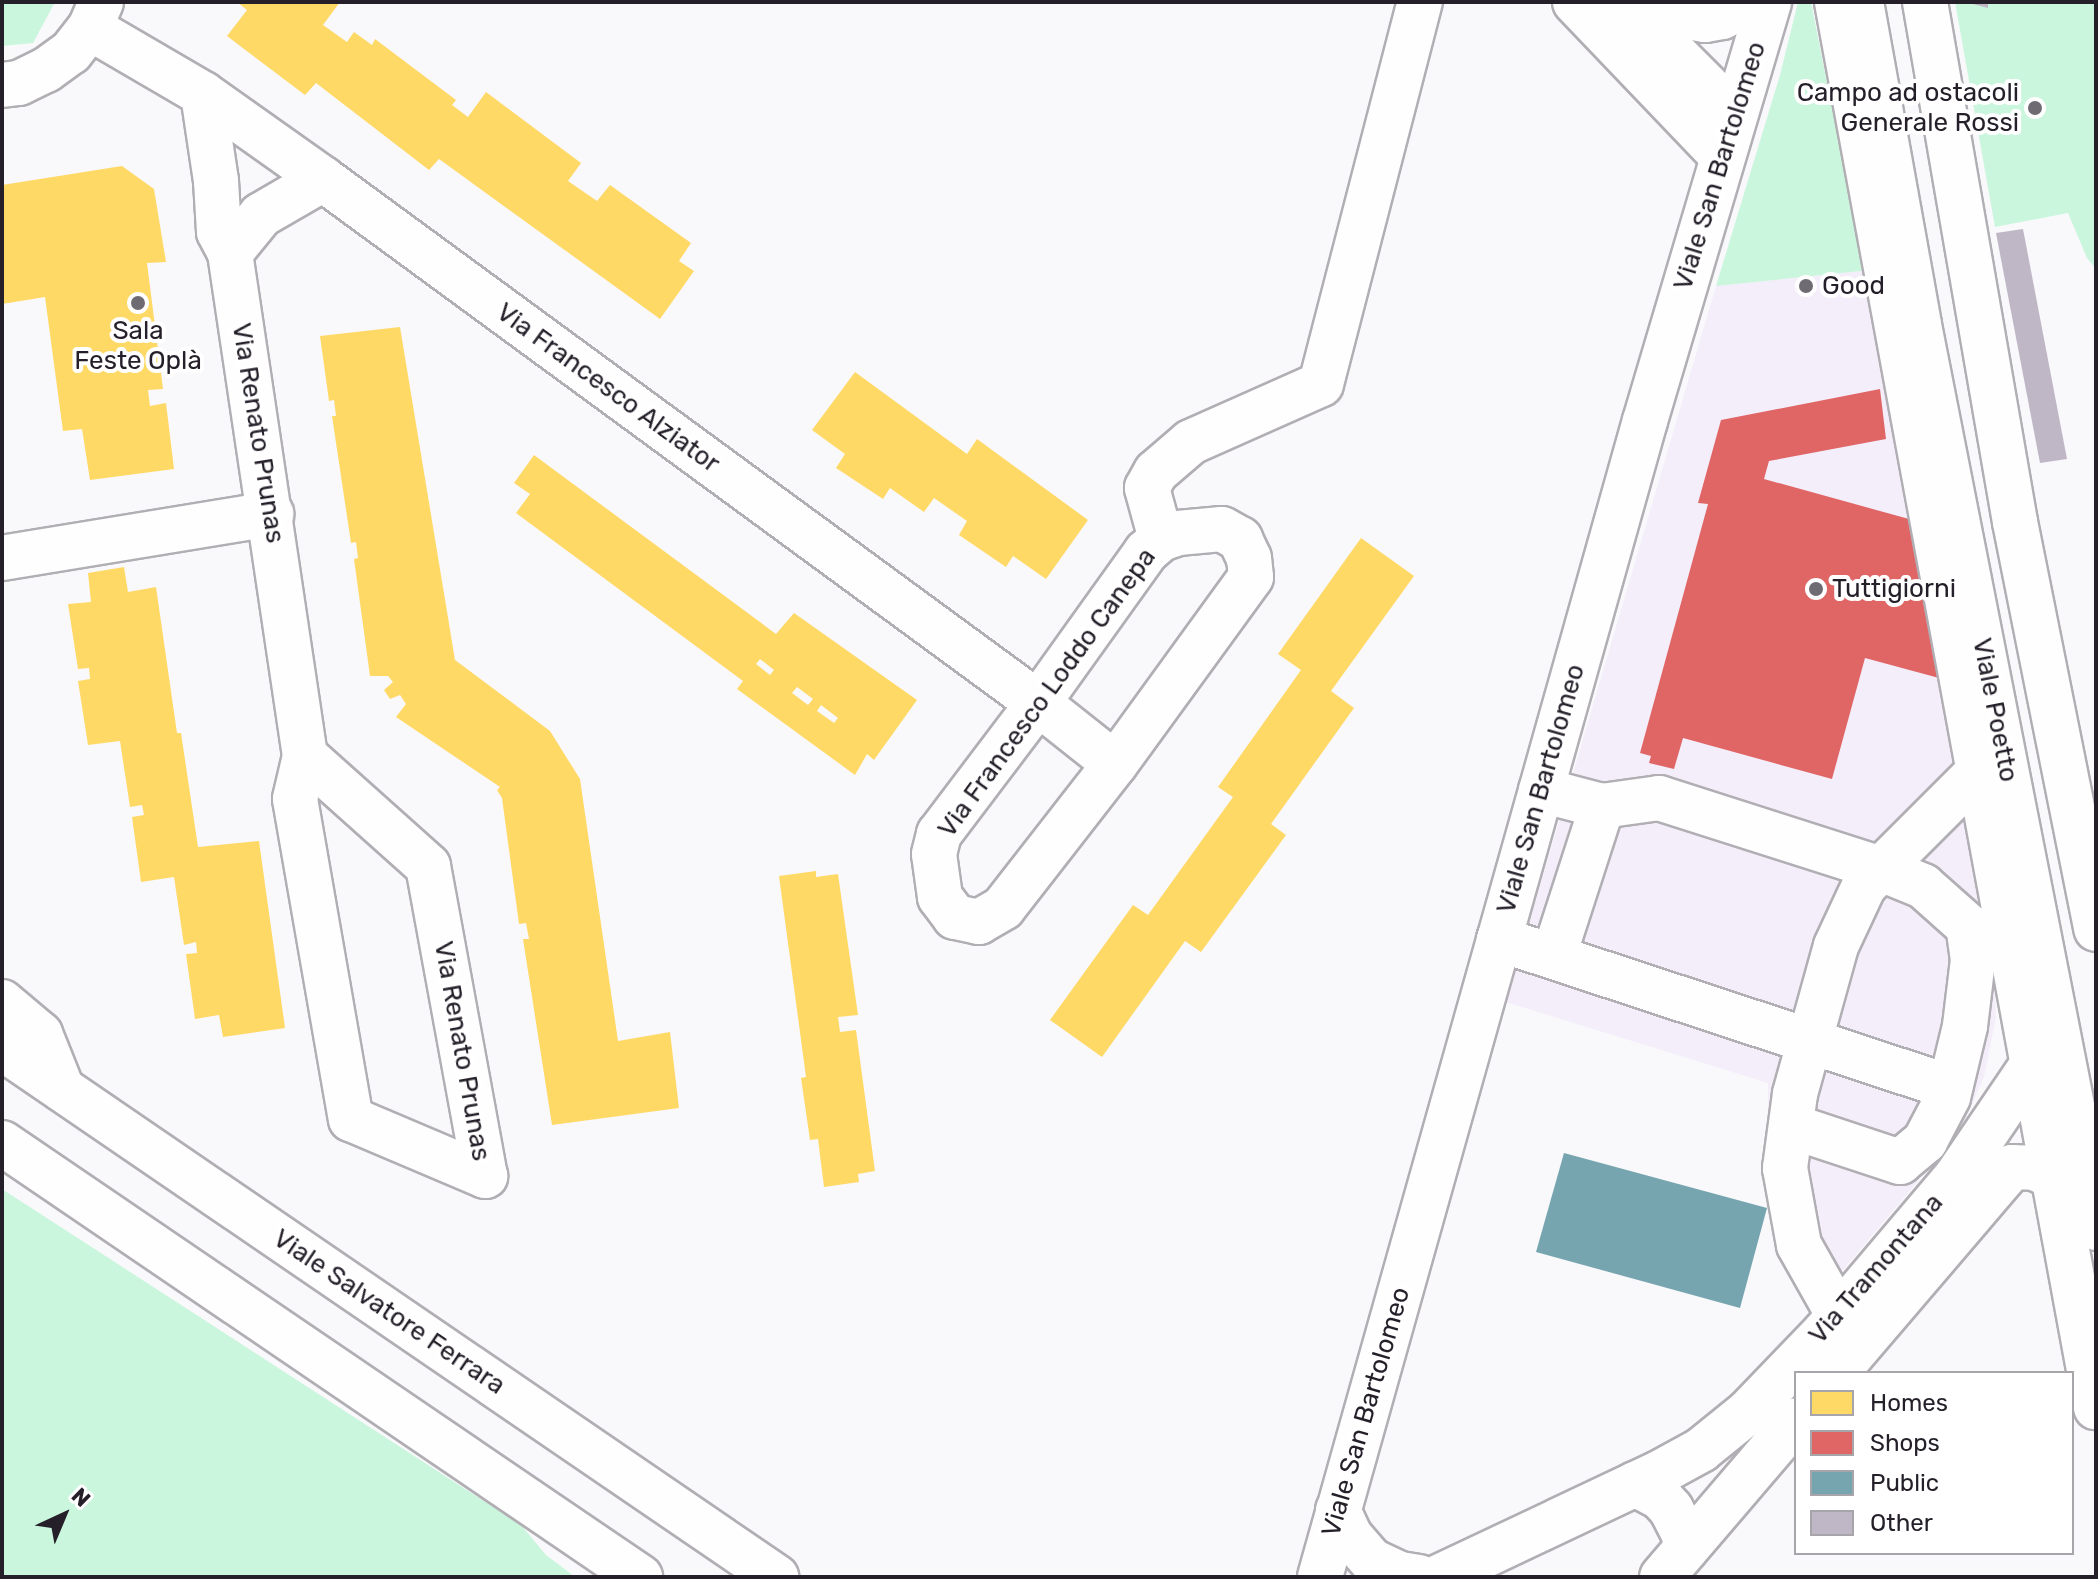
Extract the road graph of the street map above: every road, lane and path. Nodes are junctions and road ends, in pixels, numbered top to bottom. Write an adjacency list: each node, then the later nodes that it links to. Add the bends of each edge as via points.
1 (1420, 2): 17 (main road, via 1321,384 1191,442 1156,472 1147,488)
2 (1575, 2): 13 (main road)
3 (1750, 2): 8 (main road, via 1705,20)
4 (1769, 2): 12 (main road, Viale San Bartolomeo)
5 (1837, 2): 21 (main road)
6 (1861, 2): 21 (main road, Viale Poetto)
7 (1926, 2): 25 (main road, via 2015,522)
8 (1642, 7): 12 (main road)
9 (96, 15): 10 (main road, via 71,52 19,83); 11 (main road, Via Francesco Alziator)
10 (2, 85)
11 (203, 94): 14 (main road, Via Francesco Alziator); 15 (main road, Via Renato Prunas, via 219,232)
12 (1734, 113): 13 (main road, Viale San Bartolomeo)
13 (1722, 156): 23 (main road, Viale San Bartolomeo)
14 (323, 179): 15 (main road, via 261,215); 19 (main road, Via Francesco Alziator)
15 (230, 253): 16 (main road, Via Renato Prunas)
16 (271, 514): 18 (main road); 20 (main road, Via Renato Prunas)
17 (1161, 539): 19 (main road, Via Francesco Loddo Canepa, via 1146,552); 22 (main road, Via Francesco Loddo Canepa, via 1222,529 1240,539 1251,577)
18 (2, 558)
19 (1038, 703): 22 (main road, Via Francesco Alziator); 22 (main road, Via Francesco Loddo Canepa, via 939,834 934,854 940,897 955,917 979,922 1003,908)
20 (305, 756): 20 (main road, Via Renato Prunas, via 295,799 351,1119 485,1176 428,866)
21 (1990, 760): 26 (main road); 31 (main road, Viale Poetto); 34 (main road)
22 (1115, 764)
23 (1541, 790): 24 (main road); 28 (main road, Viale San Bartolomeo)
24 (1602, 806): 26 (main road, via 1659,798); 29 (main road)
25 (2091, 851): 27 (main road)
26 (1881, 869): 32 (main road, via 1864,886 1836,946); 35 (main road, via 1923,886 1968,926 1973,960)
27 (2096, 929)
28 (1499, 939): 29 (main road); 46 (main road, Viale San Bartolomeo)
29 (1554, 955): 32 (main road)
30 (2, 1002): 36 (main road, via 40,1034)
31 (2059, 1027): 34 (main road, Via Tramontana); 40 (main road, Viale Poetto)
32 (1810, 1040): 35 (main road); 37 (main road)
33 (2, 1048): 36 (main road, Viale Salvatore Ferrara)
34 (2032, 1066): 39 (main road); 41 (main road, Via Tramontana, via 1956,1177)
35 (1950, 1087): 37 (main road, via 1925,1141 1900,1162)
36 (62, 1089): 49 (main road, Viale Salvatore Ferrara)
37 (1791, 1126): 41 (main road, via 1785,1168 1799,1245)
38 (2, 1143): 48 (main road)
39 (2053, 1176): 40 (main road, via 2064,1182); 42 (main road, Via Tramontana, via 2012,1167); 43 (main road)
40 (2096, 1227)
41 (1839, 1316): 45 (main road, Via Tramontana, via 1748,1412 1701,1450)
42 (1838, 1371)
43 (2096, 1407)
44 (1794, 1422): 47 (main road)
45 (1635, 1484): 47 (main road, via 1661,1498 1684,1535); 52 (main road, Via Tramontana)
46 (1338, 1510): 50 (main road, Viale San Bartolomeo); 51 (main road, via 1350,1536 1372,1561)
47 (1674, 1563)
48 (640, 1577)
49 (776, 1577)
50 (1320, 1577)
51 (1419, 1577)
52 (1439, 1577)

